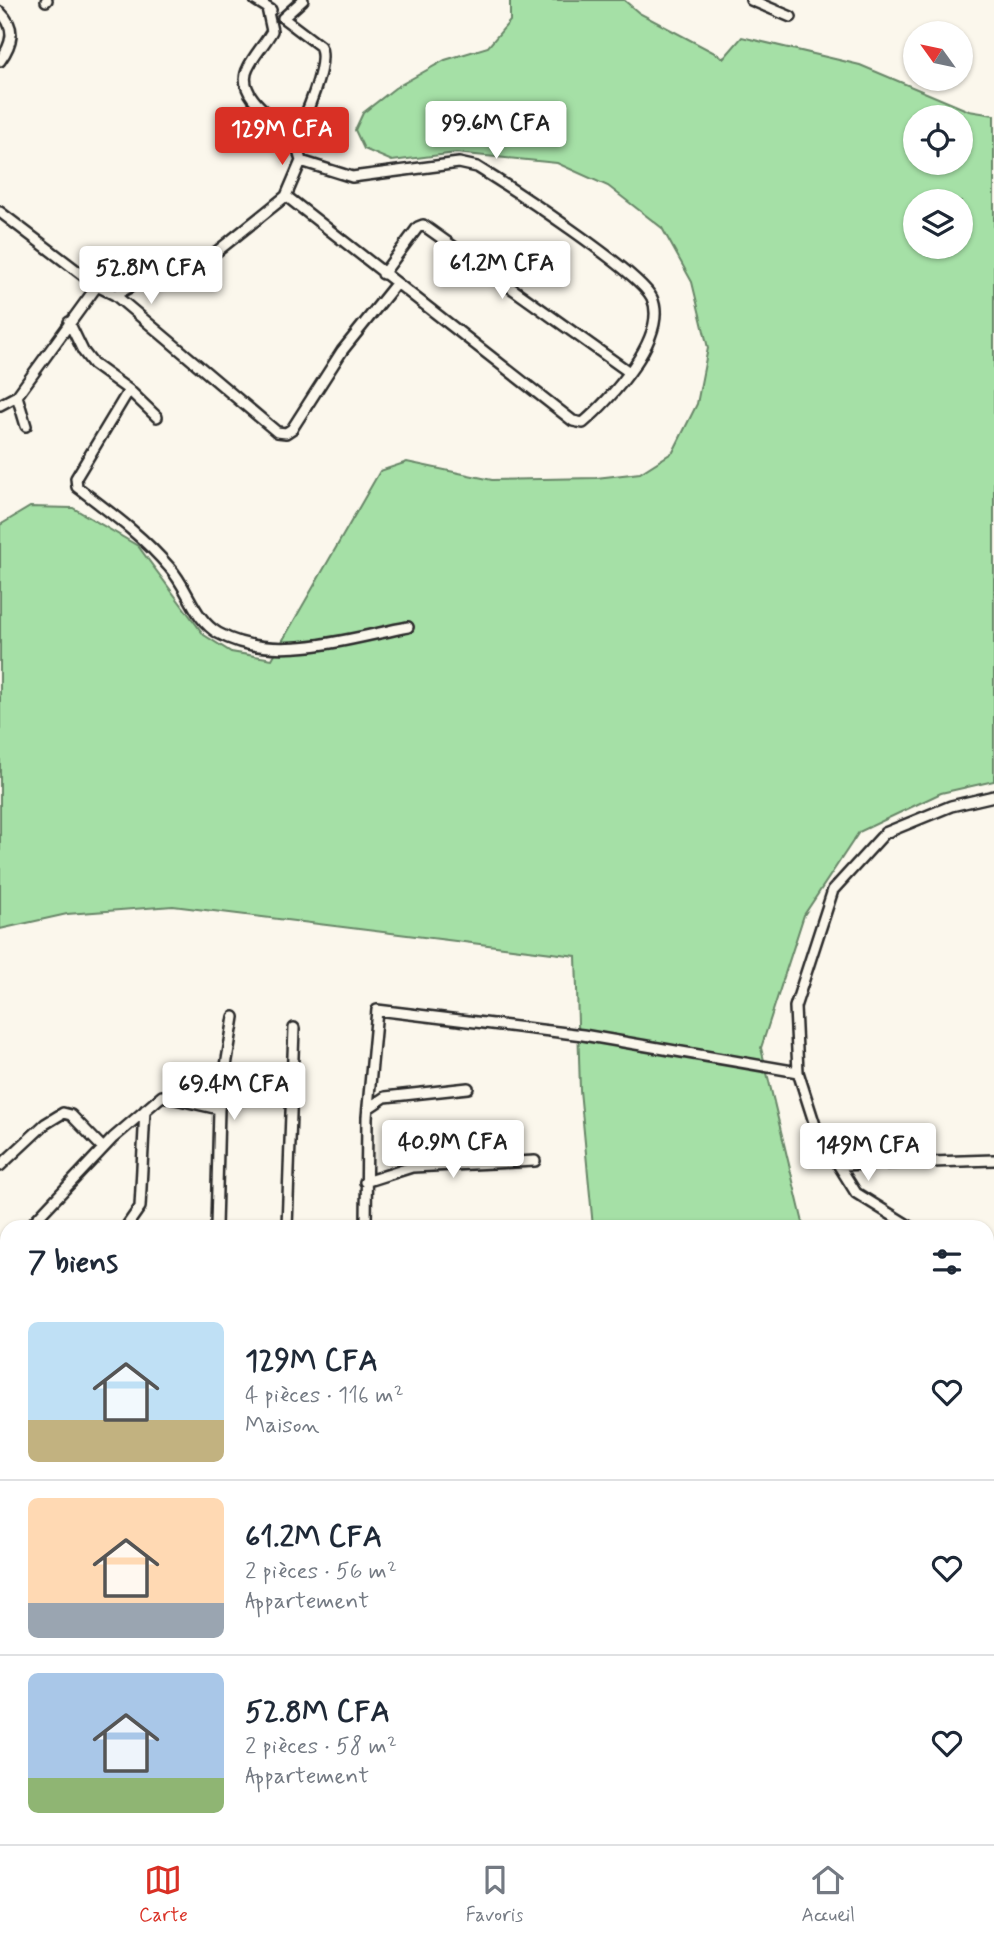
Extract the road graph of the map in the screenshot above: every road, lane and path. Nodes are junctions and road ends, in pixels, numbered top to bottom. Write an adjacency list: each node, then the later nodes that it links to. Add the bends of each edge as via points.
1 (255, 0): 4 (street)
2 (303, 0): 7 (street)
3 (751, 0): 6 (street)
4 (267, 8): 7 (street); 9 (street, via 272,31 244,78 254,100)
5 (0, 12): 8 (street, via 11,24 12,35)
6 (791, 17)
7 (283, 18): 9 (street, via 320,46 323,56 307,111)
8 (0, 61)
9 (294, 136): 10 (street)
10 (301, 161): 11 (street); 18 (street, via 352,177 459,163 487,173 645,287 653,299 653,329)
11 (286, 196): 13 (street); 16 (street, via 222,249)
12 (0, 212): 15 (street)
13 (383, 274): 14 (street); 18 (street, via 423,225)
14 (395, 285): 16 (street, via 342,351 313,401 286,433 276,432); 18 (street, via 543,401 578,423 593,414)
15 (97, 286): 16 (street); 17 (street)
16 (115, 295)
17 (69, 322): 19 (street, via 93,364); 20 (street)
18 (629, 372)
19 (129, 390): 22 (street); 24 (street, via 76,478 77,487 131,527 171,569 206,624 233,638 276,646 311,645)
20 (16, 396): 21 (street); 23 (street)
21 (0, 405)
22 (157, 417)
23 (26, 426)
24 (408, 627)
25 (994, 796): 28 (street, via 951,806 885,833 833,890 795,1007)
26 (234, 1017): 31 (street)
27 (294, 1028): 42 (street)
28 (798, 1072): 30 (street, via 583,1035 377,1010); 36 (street, via 822,1147)
29 (468, 1088): 30 (street, via 385,1097)
30 (370, 1107): 38 (street)
31 (219, 1109): 32 (street, via 162,1096); 41 (street)
32 (145, 1110): 33 (street); 40 (street, via 141,1207)
33 (103, 1149): 37 (street, via 71,1115 63,1113); 39 (street)
34 (994, 1160): 36 (street)
35 (535, 1161): 38 (street, via 412,1167)
36 (839, 1165): 44 (street, via 856,1193)
37 (0, 1166)
38 (365, 1182): 43 (street)
39 (36, 1220)
40 (131, 1220)
41 (216, 1220)
42 (287, 1220)
43 (366, 1220)
44 (900, 1220)

